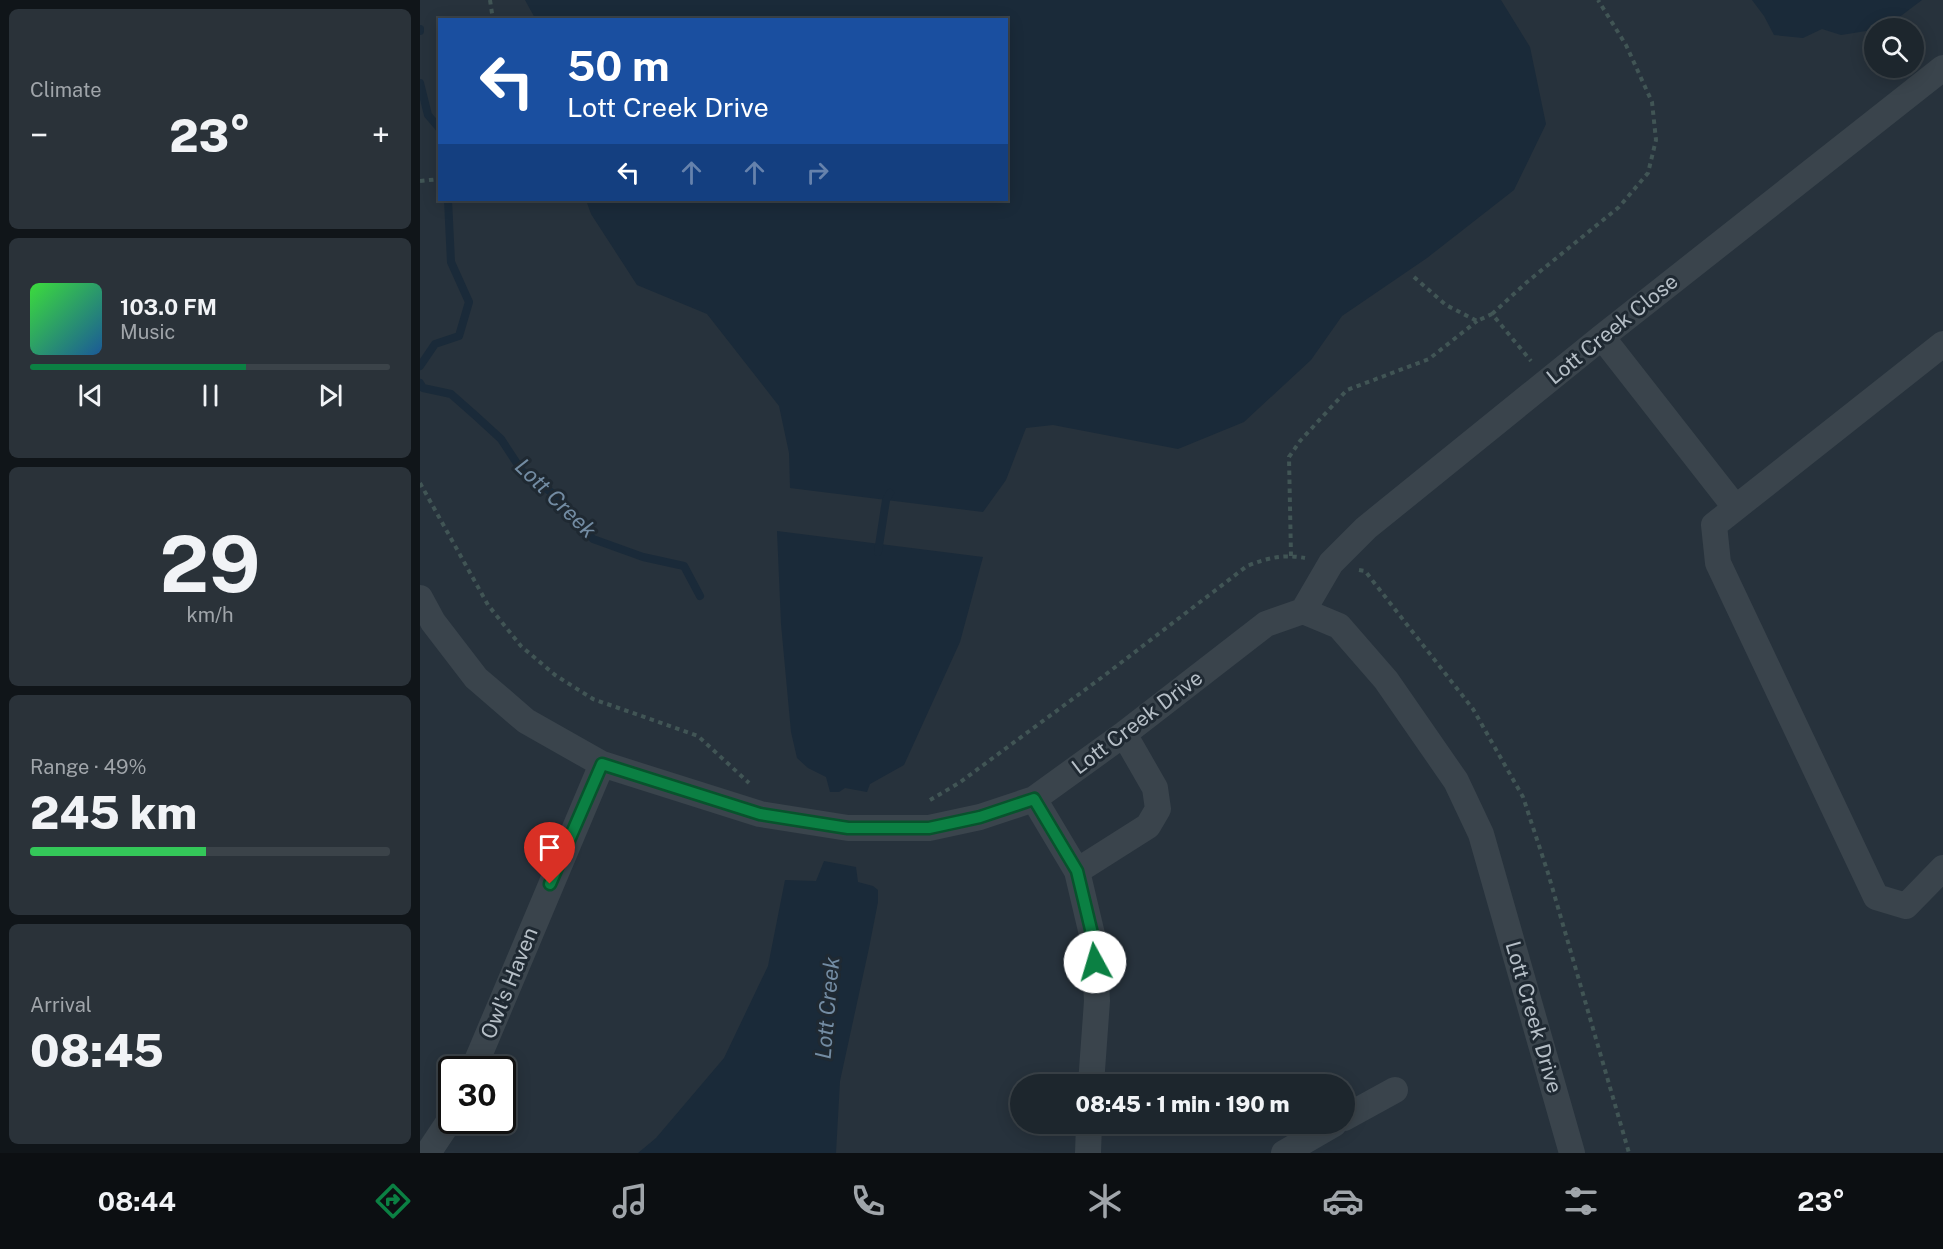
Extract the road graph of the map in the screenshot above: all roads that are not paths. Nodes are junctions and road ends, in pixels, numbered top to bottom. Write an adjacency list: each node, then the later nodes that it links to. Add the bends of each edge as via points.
1 (1943, 68): 2 (street, Lott Creek Close)
2 (1602, 337): 4 (street); 6 (street, Lott Creek Close, via 1366,528 1331,563)
3 (1943, 344): 4 (street)
4 (1735, 507): 10 (street, via 1714,525 1718,563 1876,897 1906,906)
5 (420, 598): 8 (street, Lott Creek Drive, via 433,622 476,678 526,721)
6 (1303, 611): 7 (street, Lott Creek Drive, via 1266,624); 22 (street, Lott Creek Drive, via 1339,626 1386,680 1456,781 1481,834)
7 (1124, 734): 9 (street, Lott Creek Drive); 11 (street, via 1155,788 1158,809 1148,826)
8 (602, 764): 9 (street, Lott Creek Drive, via 760,814 848,828 929,828); 12 (street, Owl's Haven)
9 (1034, 799): 11 (street)
10 (1943, 868)
11 (1077, 871): 13 (street, via 1094,942 1097,1001)
12 (479, 1056)
13 (1092, 1074)
14 (1395, 1090): 15 (street)
15 (1355, 1112)
16 (441, 1134): 19 (street)
17 (1089, 1134): 20 (street)
18 (1317, 1134): 21 (street)
19 (428, 1153)
20 (1088, 1153)
21 (1284, 1153)
22 (1572, 1153)

